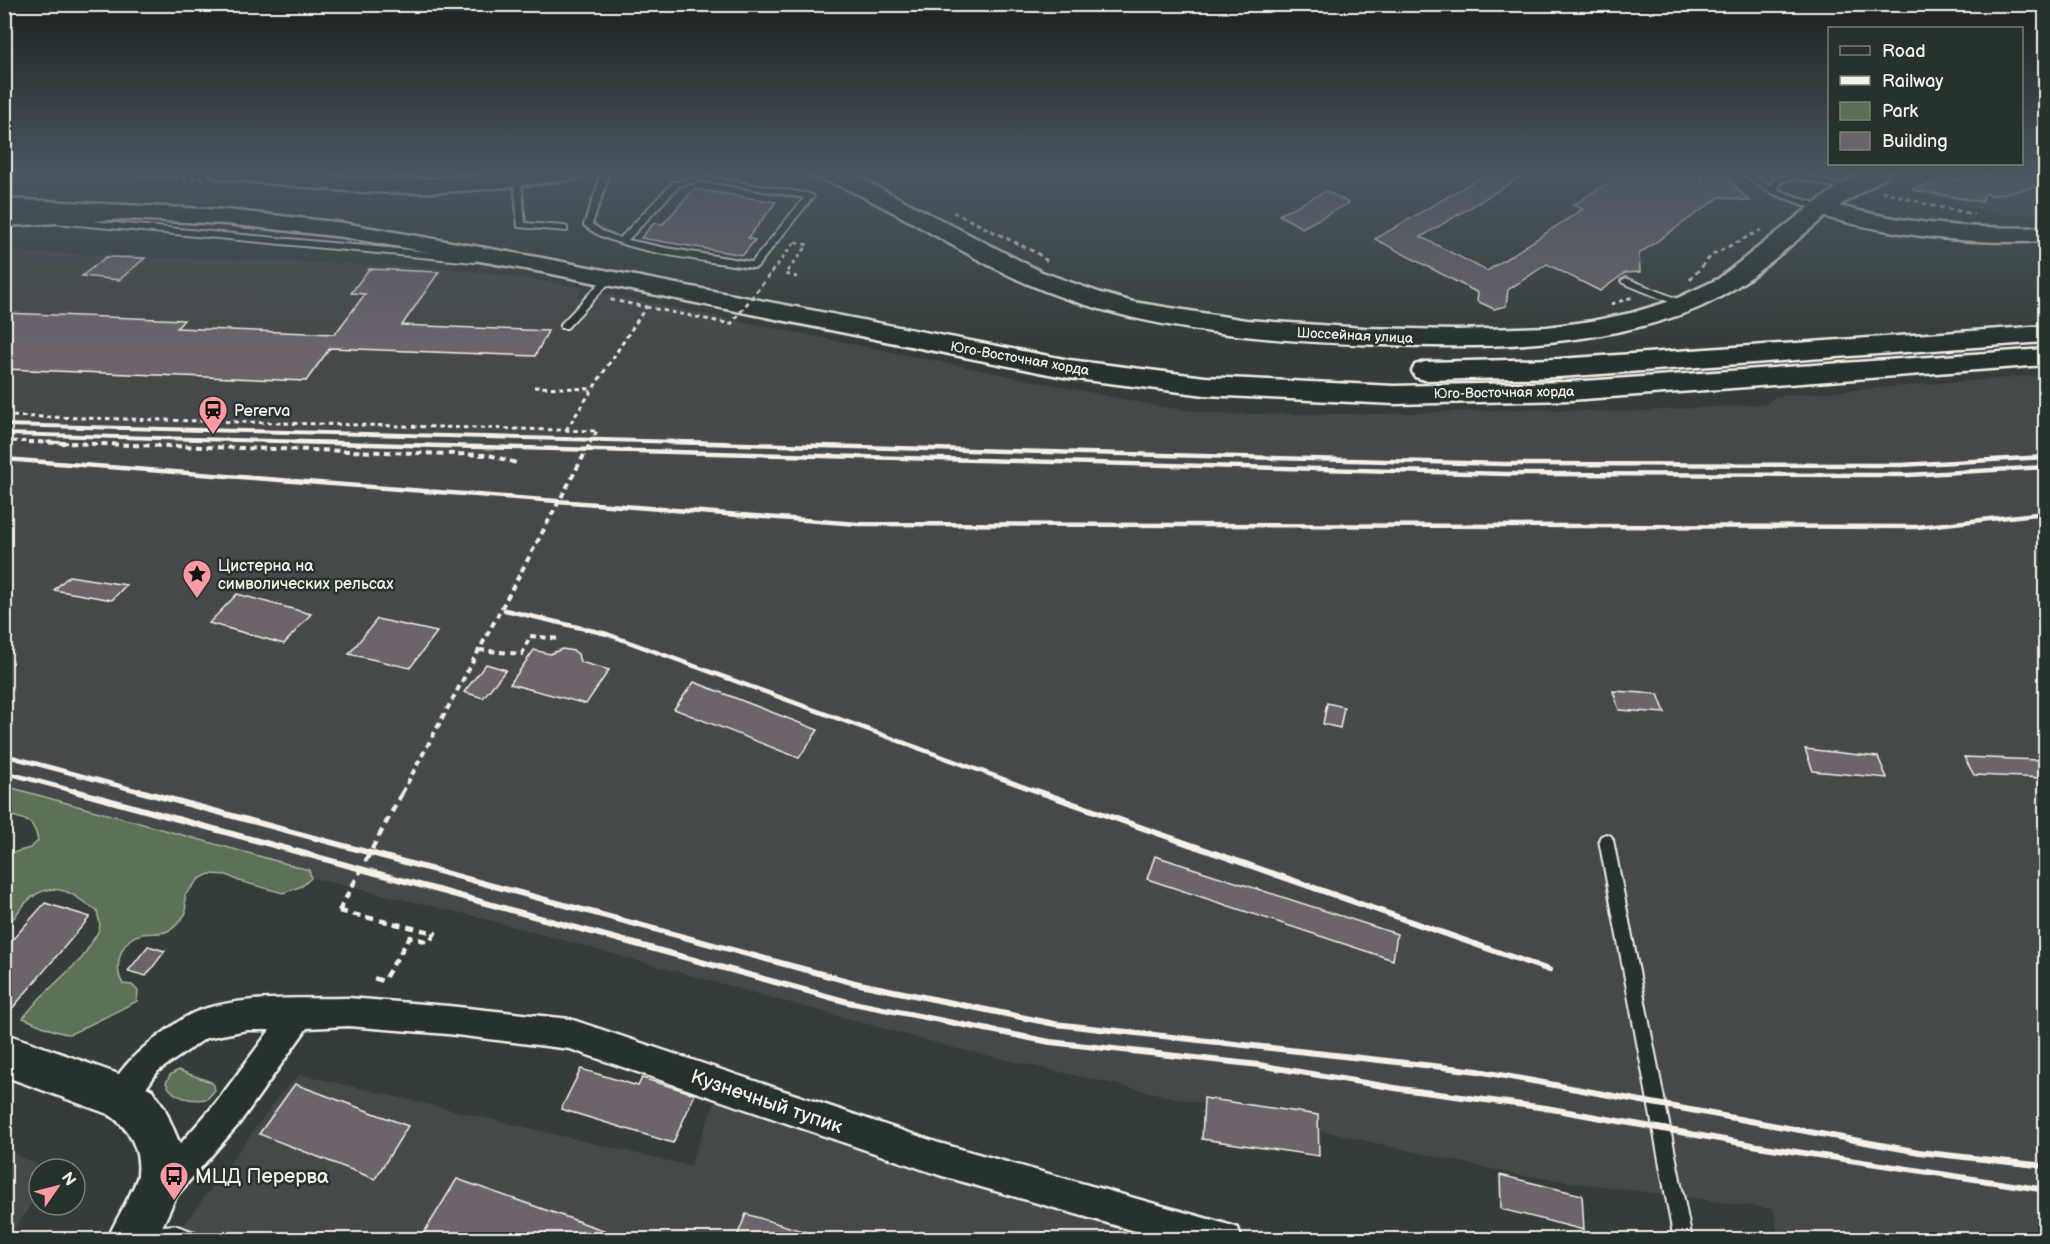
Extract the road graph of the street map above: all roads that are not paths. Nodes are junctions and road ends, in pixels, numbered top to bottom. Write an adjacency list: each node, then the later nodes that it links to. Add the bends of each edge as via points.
1 (158, 230): 12 (lane)
2 (343, 230): 12 (main road, Юго-Восточная хорда)
3 (448, 230): 17 (main road, Юго-Восточная хорда, via 964,328 1211,364 1392,372 1559,368)
4 (594, 230): 11 (lane)
5 (632, 230): 11 (lane)
6 (782, 230): 11 (lane, via 754,265)
7 (947, 230): 15 (main road, Шоссейная улица, via 1054,286 1126,309 1207,325 1447,339 1544,336 1592,330)
8 (1796, 230): 15 (main road, Шоссейная улица, via 1724,285)
9 (1926, 230): 10 (main road)
10 (2046, 234)
11 (622, 241)
12 (542, 265): 14 (main road, Юго-Восточная хорда)
13 (1626, 281): 15 (lane)
14 (600, 287): 16 (lane); 18 (main road, Юго-Восточная хорда, via 1069,369 1205,386 1394,395 1570,391)
15 (1682, 304)
16 (564, 326)
17 (2046, 334)
18 (2046, 357)
19 (1606, 840): 26 (lane)
20 (300, 1013): 22 (street, Кузнечный тупик, via 247,1016 200,1025 148,1061); 23 (street, via 227,1114); 25 (street, Кузнечный тупик, via 348,1012 570,1034 939,1160)
21 (4, 1054): 22 (main road)
22 (121, 1097): 23 (main road, via 142,1114 159,1149 161,1179)
23 (138, 1226): 24 (lane)
24 (194, 1239)
25 (1226, 1239)
26 (1683, 1239)

